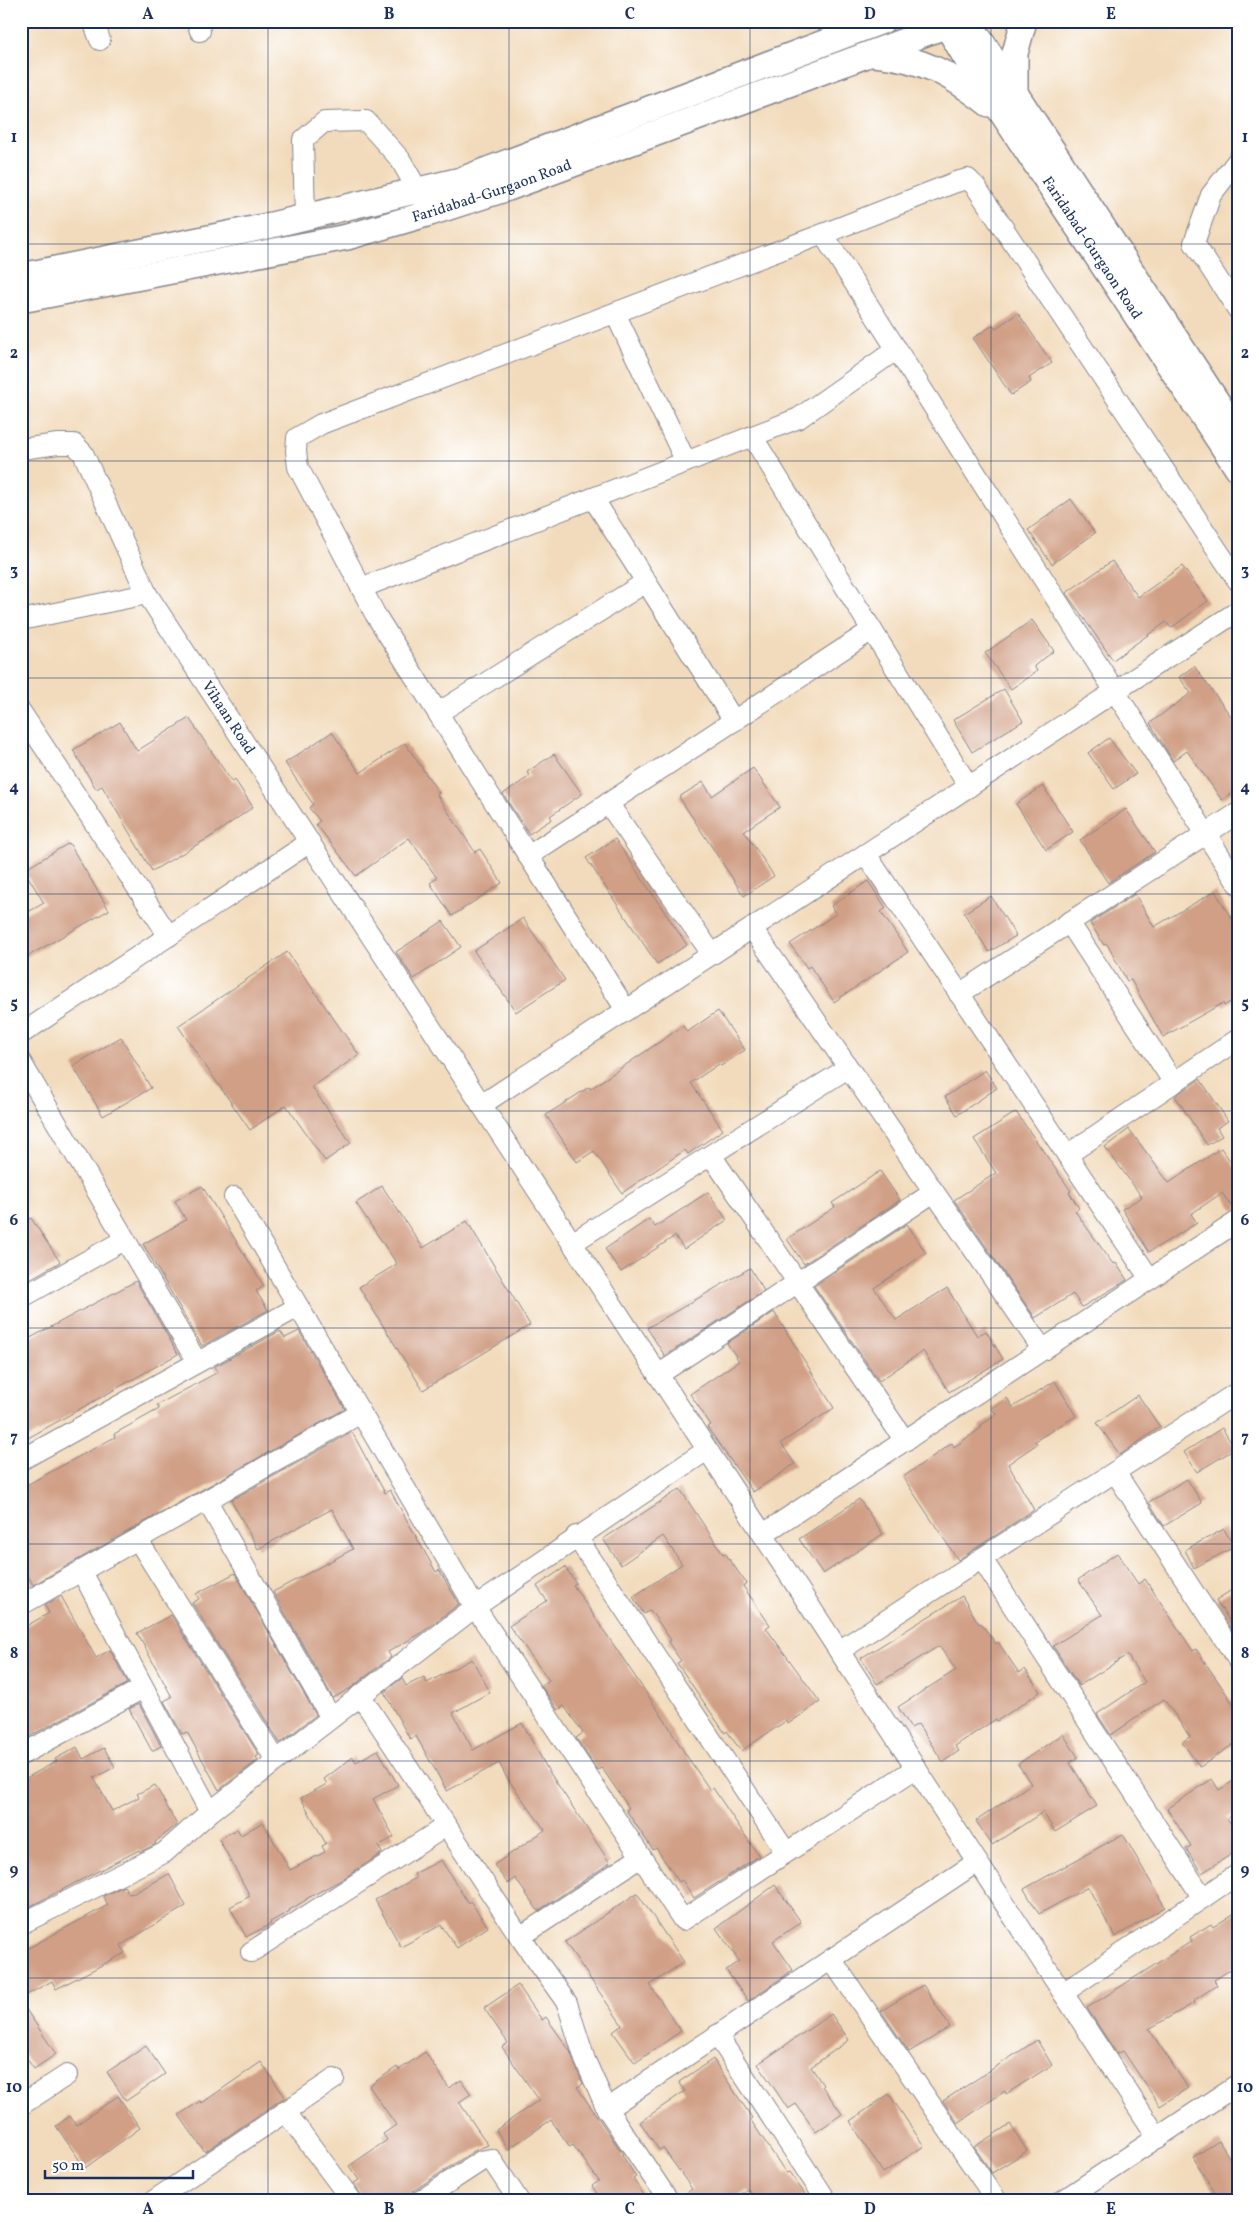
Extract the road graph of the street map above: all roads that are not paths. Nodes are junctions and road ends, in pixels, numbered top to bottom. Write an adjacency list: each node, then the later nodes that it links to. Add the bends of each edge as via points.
1 (882, 21): 7 (main road, Faridabad-Gurgaon Road, via 461,180)
2 (1024, 21): 5 (main road, via 1015,53)
3 (954, 22): 4 (main road, Faridabad-Gurgaon Road); 5 (main road, Faridabad-Gurgaon Road, via 971,66)
4 (872, 54): 5 (main road, via 897,56 929,65 972,90); 8 (main road, Faridabad-Gurgaon Road, via 508,188)
5 (1009, 104): 16 (main road, Faridabad-Gurgaon Road); 20 (main road, Faridabad-Gurgaon Road)
6 (1238, 160): 13 (street, via 1211,195 1194,243)
7 (418, 190): 8 (street); 9 (main road, Faridabad-Gurgaon Road); 9 (street, via 400,159 366,121 324,122 303,140)
8 (430, 213): 12 (main road, Faridabad-Gurgaon Road, via 347,237)
9 (305, 218): 11 (main road, Faridabad-Gurgaon Road)
10 (823, 234): 14 (street); 15 (street); 22 (street, via 968,179)
11 (21, 276)
12 (21, 300)
13 (1238, 310)
14 (616, 313): 19 (street); 24 (street, via 321,424 297,438 298,467)
15 (897, 349): 17 (street, via 799,418); 29 (street)
16 (1238, 434)
17 (752, 436): 19 (street); 28 (street)
18 (21, 449): 25 (street, Vihaan Road, via 74,444 83,453)
19 (686, 462): 21 (street)
20 (1238, 469)
21 (593, 498): 23 (street); 24 (street)
22 (1238, 581)
23 (646, 582): 31 (street); 32 (street)
24 (361, 588): 31 (street)
25 (147, 594): 27 (street); 37 (street, Vihaan Road)
26 (1238, 611): 29 (street)
27 (21, 620)
28 (872, 630): 32 (street); 33 (street)
29 (1115, 691): 33 (street); 36 (street)
30 (21, 712): 43 (street)
31 (438, 713): 39 (street)
32 (734, 720): 34 (street)
33 (969, 786): 38 (street)
34 (608, 803): 39 (street); 44 (street)
35 (1238, 813): 36 (street)
36 (1206, 833): 40 (street); 41 (street)
37 (310, 842): 43 (street); 52 (street, Vihaan Road)
38 (866, 854): 42 (street); 45 (street)
39 (528, 856): 46 (street)
40 (1238, 884)
41 (1070, 922): 45 (street); 51 (street)
42 (752, 928): 44 (street); 50 (street)
43 (169, 936): 47 (street)
44 (712, 954): 46 (street)
45 (959, 994): 54 (street)
46 (626, 1010): 52 (street)
47 (24, 1025)
48 (1238, 1039): 51 (street)
49 (21, 1062): 58 (street)
50 (848, 1068): 53 (street); 55 (street)
51 (1174, 1083): 54 (street)
52 (482, 1105): 59 (street, Vihaan Road)
53 (712, 1155): 59 (street); 61 (street)
54 (1067, 1155): 60 (street)
55 (934, 1192): 61 (street); 64 (street)
56 (234, 1197): 63 (street)
57 (1238, 1221): 60 (street)
58 (124, 1240): 62 (street); 65 (street)
59 (572, 1244): 66 (street, Vihaan Road)
60 (1150, 1279): 64 (street)
61 (798, 1282): 66 (street); 69 (street)
62 (21, 1298)
63 (298, 1307): 65 (street); 68 (street)
64 (1043, 1350): 69 (street)
65 (197, 1362): 71 (street)
66 (658, 1375): 70 (street, Vihaan Road)
67 (1236, 1397): 72 (street)
68 (361, 1413): 73 (street); 80 (street)
69 (905, 1441): 74 (street)
70 (707, 1450): 74 (street, Vihaan Road); 75 (street)
71 (21, 1460)
72 (1115, 1472): 77 (street); 82 (street)
73 (207, 1501): 76 (street); 85 (street)
74 (763, 1534): 81 (street, Vihaan Road)
75 (576, 1536): 80 (street); 91 (street)
76 (138, 1540): 78 (street); 87 (street)
77 (982, 1559): 81 (street); 95 (street)
78 (82, 1572): 79 (street); 83 (street)
79 (21, 1605)
80 (475, 1607): 84 (street); 92 (street)
81 (840, 1651): 88 (street, Vihaan Road)
82 (1238, 1660)
83 (143, 1688): 86 (street); 89 (street)
84 (360, 1695): 85 (street); 90 (street)
85 (331, 1718): 87 (street)
86 (21, 1755)
87 (276, 1760): 89 (street)
88 (916, 1768): 91 (street); 93 (street, Vihaan Road)
89 (210, 1812): 96 (street, via 164,1853)
90 (446, 1826): 97 (street); 98 (street)
91 (786, 1852): 92 (street, via 683,1920)
92 (641, 1857): 97 (street)
93 (977, 1862): 99 (street); 100 (street, Vihaan Road)
94 (1238, 1874): 95 (street)
95 (1203, 1898): 100 (street)
96 (21, 1924)
97 (520, 1937): 106 (street, via 567,2003 585,2060)
98 (251, 1952)
99 (831, 1959): 101 (street); 115 (street)
100 (1063, 1993): 108 (street, Vihaan Road)
101 (718, 2035): 106 (street); 114 (street)
102 (67, 2075): 105 (street)
103 (334, 2079): 107 (street)
104 (1238, 2084): 108 (street)
105 (21, 2105)
106 (607, 2109): 113 (street)
107 (285, 2111): 109 (street); 110 (street)
108 (1158, 2138): 116 (street)
109 (153, 2201)
110 (352, 2201)
111 (420, 2201): 112 (street, via 481,2161 491,2159)
112 (519, 2201)
113 (668, 2201)
114 (827, 2201)
115 (997, 2201)
116 (1062, 2201)

